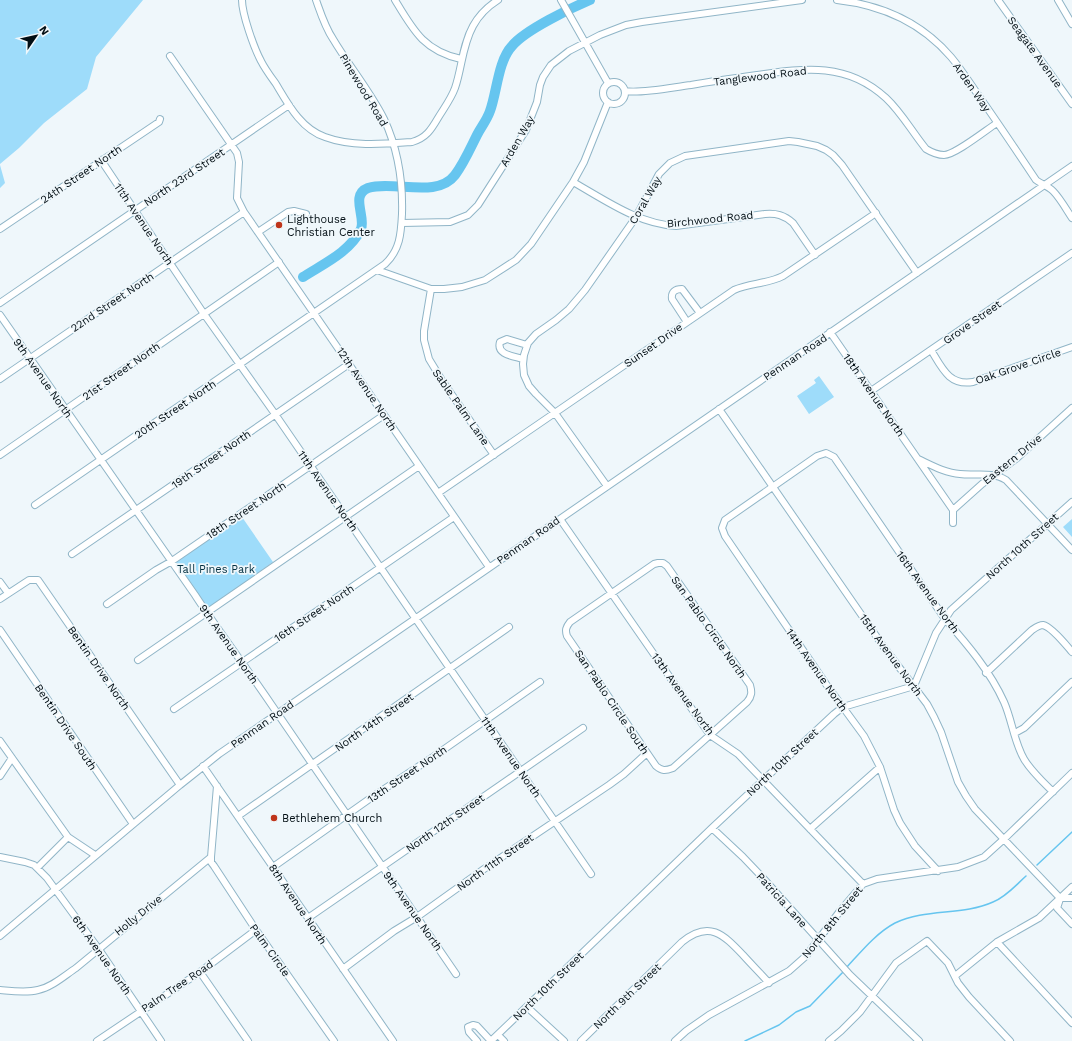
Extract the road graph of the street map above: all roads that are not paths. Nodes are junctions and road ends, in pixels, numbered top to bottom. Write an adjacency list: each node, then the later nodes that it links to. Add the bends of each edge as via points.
1 (242, 0): 20 (street, via 260,61)
2 (316, 0): 23 (street, Pinewood Road, via 332,38 384,119)
3 (394, 0): 15 (street, via 424,42 438,52)
4 (484, 0): 11 (street)
5 (498, 0): 11 (street)
6 (561, 0): 13 (street)
7 (802, 0): 13 (street, Arden Way, via 642,22)
8 (837, 0): 22 (street, Arden Way, via 878,8 908,21 925,33 958,66)
9 (998, 0): 19 (street, Seagate Avenue)
10 (1058, 0): 12 (street)
11 (488, 6): 15 (street, via 473,26)
12 (1072, 24)
13 (585, 42): 16 (street); 35 (street, Arden Way, via 560,58 547,72 540,85 537,102 526,130 478,205 468,215 450,222)
14 (170, 56): 24 (street, 12th Avenue North)
15 (461, 59): 23 (street, via 455,88 426,136 412,142)
16 (608, 84): 17 (street, via 618,83); 18 (street, via 603,89)
17 (625, 91): 18 (street, via 621,100 615,103); 22 (street, Tanglewood Road, via 816,69 843,74 869,85 893,105 926,149 933,152 944,155 953,152)
18 (608, 102): 27 (street)
19 (1072, 104)
20 (289, 105): 23 (street, via 299,119 323,137 348,144); 24 (street, North 23rd Street)
21 (160, 119): 25 (street, 24th Street North)
22 (997, 123): 28 (street, Arden Way, via 1036,180)
23 (393, 143): 35 (street, Pinewood Road, via 403,186)
24 (231, 145): 29 (street, North 23rd Street); 30 (street, 12th Avenue North, via 239,162 237,198)
25 (101, 160): 29 (street, 11th Avenue North); 36 (street, 24th Street North)
26 (1072, 166): 28 (street, Penman Road)
27 (573, 182): 33 (street, Birchwood Road); 44 (street, via 531,244 516,260 485,280 462,287)
28 (1043, 185): 34 (street, Arden Way, via 1056,194); 43 (street, Penman Road)
29 (135, 210): 41 (street, 11th Avenue North); 45 (street, North 23rd Street)
30 (244, 212): 37 (street, 12th Avenue North); 41 (street, 22nd Street North)
31 (876, 213): 33 (street, Coral Way, via 833,155 808,143 789,141 677,159 659,174); 39 (street, Sunset Drive); 43 (street, Coral Way)
32 (306, 214): 37 (street, via 288,212)
33 (636, 217): 39 (street, Birchwood Road, via 676,226 779,214 798,228); 52 (street, Coral Way, via 569,309 536,334)
34 (1072, 218)
35 (402, 223): 42 (street, Pinewood Road, via 397,250)
36 (0, 229)
37 (258, 232): 40 (street, 12th Avenue North)
38 (1072, 253): 54 (street, Grove Street)
39 (815, 255): 47 (street, Sunset Drive, via 776,280 734,290)
40 (279, 262): 46 (street, 12th Avenue North); 48 (street, 21st Street North)
41 (170, 263): 48 (street, 11th Avenue North); 55 (street, 22nd Street North)
42 (377, 270): 44 (street); 46 (street, Pinewood Road)
43 (917, 273): 51 (street, Penman Road)
44 (431, 289): 68 (street, Sable Palm Lane, via 424,331 429,359)
45 (0, 303)
46 (314, 313): 57 (street, 12th Avenue North); 58 (street, 20th Street North)
47 (700, 313): 50 (street, Sunset Drive); 50 (street, via 682,289 677,289 671,295 672,299)
48 (204, 314): 58 (street, 11th Avenue North); 63 (street, 21st Street North)
49 (0, 315): 55 (street, 9th Avenue North)
50 (687, 322): 64 (street, Sunset Drive)
51 (830, 332): 60 (street, 18th Avenue North); 62 (street, Penman Road)
52 (528, 345): 56 (street, Coral Way); 56 (street, via 507,339 500,342 500,350 503,353)
53 (1072, 347): 54 (street, Oak Grove Circle, via 967,383 954,380 948,375)
54 (931, 350): 60 (street, Grove Street)
55 (30, 359): 59 (street, 22nd Street North); 63 (street, 9th Avenue North)
56 (523, 359): 64 (street, Coral Way, via 524,375 529,386)
57 (349, 364): 65 (street, 19th Street North); 66 (street, 12th Avenue North)
58 (240, 365): 65 (street, 11th Avenue North); 70 (street, 20th Street North)
59 (0, 379)
60 (871, 391): 69 (street, 18th Avenue North)
61 (1072, 408): 73 (street, Eastern Drive)
62 (719, 409): 74 (street, Penman Road); 75 (street, 15th Avenue North)
63 (65, 410): 67 (street, 21st Street North); 70 (street, 9th Avenue North)
64 (555, 413): 68 (street, Sunset Drive); 74 (street, Coral Way)
65 (275, 414): 71 (street, 11th Avenue North); 79 (street, 19th Street North)
66 (384, 415): 71 (street, 18th Street North); 72 (street, 12th Avenue North)
67 (0, 455)
68 (494, 455): 76 (street, Sunset Drive)
69 (917, 458): 73 (street, 18th Avenue North, via 934,467 958,474); 80 (street, 18th Avenue North)
70 (100, 460): 78 (street, 20th Street North); 79 (street, 9th Avenue North)
71 (310, 466): 81 (street, 11th Avenue North); 88 (street, 18th Street North)
72 (419, 466): 76 (street, 12th Avenue North); 81 (street)
73 (994, 474): 80 (street, Eastern Drive); 85 (street, via 1006,480)
74 (606, 486): 83 (street, Penman Road)
75 (772, 487): 98 (street, 16th Avenue North, via 822,454 834,457); 108 (street, 15th Avenue North, via 883,646); 109 (street, 14th Avenue North, via 725,520 722,528)
76 (438, 493): 82 (street, 12th Avenue North)
77 (1072, 502): 85 (street, North 10th Street)
78 (35, 505)
79 (136, 510): 87 (street, 19th Street North); 88 (street, 9th Avenue North)
80 (953, 510): 84 (street)
81 (345, 516): 89 (street, 11th Avenue North); 96 (street)
82 (454, 517): 89 (street, 16th Street North); 90 (street, 12th Avenue North)
83 (560, 519): 90 (street, Penman Road); 93 (street, 13th Avenue North)
84 (953, 523)
85 (1047, 524): 86 (street); 98 (street, North 10th Street, via 957,604)
86 (1072, 550)
87 (72, 554)
88 (172, 561): 95 (street, 18th Street North); 96 (street, 9th Avenue North)
89 (380, 567): 97 (street, 11th Avenue North); 103 (street, 16th Street North)
90 (489, 567): 97 (street, Penman Road)
91 (0, 582): 92 (street)
92 (8, 593): 94 (street); 126 (street, Bentin Drive North, via 29,580 38,580)
93 (612, 594): 115 (street, 13th Avenue North); 115 (street, San Pablo Circle North, via 654,564 663,563 750,685 752,691 747,702); 117 (street, San Pablo Circle South, via 570,622 565,632)
94 (0, 599)
95 (107, 604)
96 (206, 612): 102 (street); 103 (street, 9th Avenue North)
97 (415, 618): 104 (street, 11th Avenue North); 111 (street, Penman Road)
98 (945, 619): 105 (street, 16th Avenue North, via 966,642); 108 (street, North 10th Street, via 936,633)
99 (509, 628): 104 (street, North 14th Street)
100 (0, 630): 132 (street, Bentin Drive South)
101 (1072, 652): 105 (street, via 1049,628 1038,626)
102 (138, 660)
103 (242, 662): 110 (street, 16th Street North); 111 (street, 9th Avenue North)
104 (450, 669): 112 (street, 11th Avenue North); 119 (street, North 14th Street)
105 (986, 673): 114 (street, 16th Avenue North, via 1004,702)
106 (540, 682): 112 (street, 13th Street North)
107 (1072, 682): 114 (street, via 1024,728)
108 (914, 686): 109 (street, North 10th Street); 136 (street, 15th Avenue North, via 934,717 955,775 966,796)
109 (843, 707): 121 (street, 14th Avenue North, via 864,736); 125 (street, North 10th Street)
110 (174, 709)
111 (277, 713): 119 (street, 9th Avenue North); 120 (street, Penman Road)
112 (485, 720): 122 (street, 11th Avenue North); 129 (street, 13th Street North)
113 (583, 728): 122 (street, North 12th Street)
114 (1015, 733): 128 (street, 16th Avenue North, via 1025,760)
115 (710, 735): 117 (street, San Pablo Circle South, via 666,771 661,770); 125 (street, 13th Avenue North, via 738,754)
116 (0, 741): 118 (street)
117 (647, 753): 131 (street, North 11th Street, via 624,774)
118 (12, 758): 124 (street); 135 (street)
119 (312, 765): 129 (street, 9th Avenue North); 130 (street, North 14th Street)
120 (203, 766): 126 (street, Penman Road); 127 (street, 8th Avenue North)
121 (880, 767): 134 (street); 143 (street, 14th Avenue North, via 900,823 915,846)
122 (521, 770): 131 (street, 11th Avenue North); 140 (street, North 12th Street)
123 (1072, 773): 128 (street, North 8th Street)
124 (0, 776)
125 (763, 780): 133 (street, North 10th Street); 134 (street, 13th Avenue North)
126 (180, 785): 132 (street, Penman Road)
127 (217, 786): 130 (street, 8th Avenue North); 139 (street)
128 (1053, 792): 136 (street, North 8th Street)
129 (347, 815): 140 (street, 9th Avenue North); 141 (street, 13th Street North)
130 (238, 816): 141 (street, 8th Avenue North)
131 (555, 820): 144 (street, 11th Avenue North); 150 (street, North 11th Street)
132 (133, 824): 137 (street, Penman Road)
133 (712, 828): 155 (street, Patricia Lane, via 753,867); 165 (street, North 10th Street)
134 (810, 829): 145 (street, 13th Avenue North)
135 (68, 837): 137 (street); 142 (street)
136 (1004, 839): 143 (street, North 8th Street, via 984,857 972,863); 148 (street, 15th Avenue North)
137 (95, 855): 147 (street, Penman Road)
138 (0, 857): 142 (street, 6th Avenue North, via 30,863)
139 (211, 857): 153 (street, Palm Circle, via 214,866); 157 (street, Holly Drive)
140 (382, 866): 150 (street, 9th Avenue North); 151 (street, North 12th Street)
141 (273, 867): 151 (street, 8th Avenue North)
142 (37, 868): 147 (street, 6th Avenue North)
143 (938, 871): 145 (street, North 8th Street, via 877,879)
144 (591, 874)
145 (863, 884): 155 (street, North 8th Street)
146 (1072, 887): 148 (street)
147 (55, 889): 154 (street, Penman Road); 157 (street, 6th Avenue North)
148 (1060, 898): 149 (street); 152 (street, via 1057,908); 156 (street, via 1039,918)
149 (1072, 898)
150 (417, 917): 158 (street, North 11th Street); 160 (street, 9th Avenue North)
151 (308, 918): 158 (street, 8th Avenue North)
152 (1072, 924)
153 (256, 930): 159 (street, Palm Tree Road); 172 (street, Palm Circle)
154 (0, 936)
155 (818, 940): 162 (street, North 8th Street, via 806,956 789,971); 164 (street, Patricia Lane)
156 (997, 942): 161 (street); 167 (street)
157 (98, 948): 163 (street, Holly Drive, via 76,968 48,986 29,991); 166 (street, 6th Avenue North)
158 (343, 969): 173 (street, 8th Avenue North)
159 (200, 972): 166 (street, Palm Tree Road); 171 (street)
160 (456, 974)
161 (955, 976): 164 (street, via 948,963 927,941 896,963); 182 (street, via 969,997)
162 (769, 983): 178 (street, North 9th Street, via 727,938 707,931 692,934); 179 (street, North 8th Street, via 709,1015)
163 (0, 990)
164 (871, 997): 180 (street, via 851,1022); 181 (street, Patricia Lane)
165 (527, 1007): 168 (street, North 10th Street); 177 (street)
166 (141, 1011): 169 (street, Palm Tree Road); 170 (street, 6th Avenue North)
167 (1072, 1023)
168 (498, 1035): 175 (street, North 10th Street); 176 (street)
169 (97, 1041)
170 (161, 1041)
171 (248, 1041)
172 (334, 1041)
173 (393, 1041)
174 (477, 1041): 175 (street, via 468,1029 470,1025 477,1026)
175 (491, 1041)
176 (504, 1041)
177 (564, 1041)
178 (581, 1041)
179 (675, 1041)
180 (829, 1041)
181 (919, 1041)
182 (1010, 1041)

